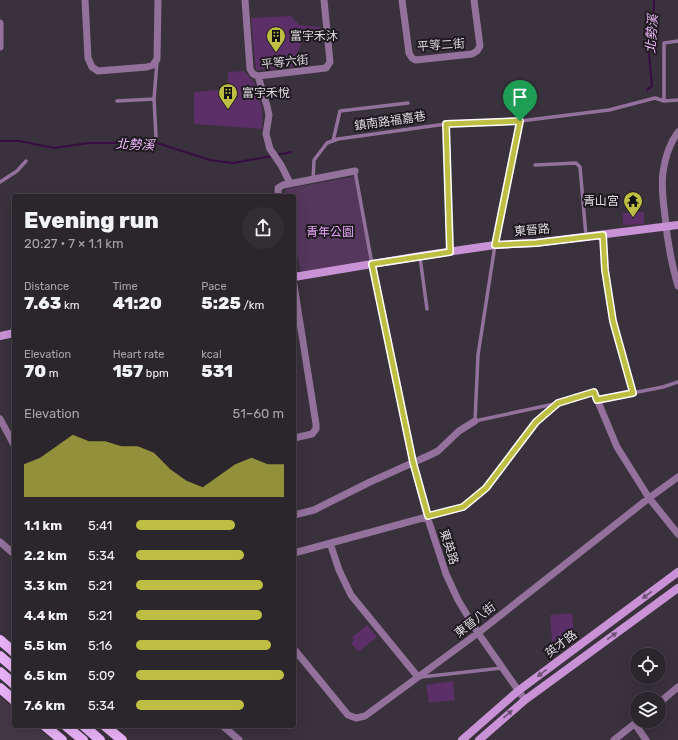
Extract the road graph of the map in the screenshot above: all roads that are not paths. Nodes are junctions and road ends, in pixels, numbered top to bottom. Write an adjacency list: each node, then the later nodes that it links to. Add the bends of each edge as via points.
1 (85, 0): 10 (street, via 88,58 92,67 98,71 147,67 153,65)
2 (158, 0): 10 (street)
3 (245, 0): 11 (street, 平等六街, via 250,69)
4 (324, 0): 11 (street, 平等六街, via 330,62 326,68)
5 (402, 0): 6 (street, 平等二街, via 409,53 416,60 472,54 477,51 480,46)
6 (474, 0)
7 (0, 22): 9 (street)
8 (678, 41): 14 (lane, via 664,43)
9 (0, 47)
10 (157, 58): 12 (lane)
11 (258, 76): 27 (street, via 269,115 266,134 270,149)
12 (154, 99): 15 (lane); 20 (lane)
13 (678, 100): 14 (lane, 鎮南路福嘉巷)
14 (664, 101): 17 (lane, 鎮南路福嘉巷, via 656,98 609,110)
15 (117, 102)
16 (408, 103): 21 (lane, via 340,111)
17 (520, 121): 18 (lane, 鎮南路福嘉巷); 33 (lane)
18 (446, 124): 21 (lane, 鎮南路福嘉巷); 34 (lane)
19 (678, 132): 30 (street, via 673,139 663,172 662,194)
20 (156, 137)
21 (333, 141): 25 (lane, via 327,143 314,160)
22 (26, 161): 26 (lane, via 17,171)
23 (535, 165): 32 (lane, via 576,163 580,167)
24 (355, 171): 25 (street); 36 (lane)
25 (312, 180): 27 (street)
26 (0, 182)
27 (290, 183): 28 (street, via 278,188)
28 (278, 194)
29 (678, 225): 30 (street, 東晉路)
30 (666, 227): 31 (street, 東晉路); 38 (street)
31 (603, 235): 32 (street, 東晉路); 44 (lane, via 605,270 613,321)
32 (586, 237): 33 (street, 東晉路)
33 (495, 245): 34 (street, 東晉路); 48 (lane, via 478,355)
34 (450, 252): 35 (street, 東晉路)
35 (420, 256): 36 (street, 東晉路); 40 (lane)
36 (372, 264): 37 (street, 東晉路); 51 (street, 東英路)
37 (296, 277)
38 (678, 286)
39 (296, 298): 49 (street, via 316,429 312,434)
40 (427, 309)
41 (12, 333): 42 (street)
42 (0, 336)
43 (678, 382): 44 (lane, via 663,388)
44 (633, 393): 45 (lane)
45 (597, 400): 46 (street, via 594,392); 53 (street, via 617,447)
46 (558, 403): 48 (lane); 55 (street, via 536,422 486,488 463,507)
47 (0, 419): 50 (street)
48 (475, 422): 51 (street, via 459,431 438,450)
49 (296, 438)
50 (12, 441)
51 (413, 462): 54 (street, via 314,510); 55 (street, 東英路)
52 (678, 477): 53 (street, 東晉八街)
53 (649, 498): 56 (street); 63 (street, 東晉八街)
54 (296, 514)
55 (428, 516): 58 (street); 63 (street, 東英路, via 446,574)
56 (678, 534)
57 (0, 542): 59 (street)
58 (330, 543): 60 (street); 71 (street, via 351,595)
59 (12, 552)
60 (296, 552)
61 (678, 572): 75 (street, 英才路, one-way to 75)
62 (678, 588): 78 (street, 英才路, one-way to 62)
63 (478, 633): 69 (street, 東英路); 71 (street, 東晉八街)
64 (0, 640): 65 (main road)
65 (12, 650)
66 (296, 651): 71 (street, 東晉八街, via 348,715 356,718 365,716)
67 (0, 656): 68 (main road)
68 (12, 666)
69 (502, 668): 71 (lane); 75 (street, 東英路)
70 (0, 672): 72 (main road)
71 (418, 677)
72 (12, 682)
73 (678, 687): 76 (street)
74 (0, 688): 77 (main road)
75 (518, 691): 78 (street, 東英路); 91 (street, 英才路)
76 (666, 697)
77 (12, 698)
78 (525, 700): 92 (street, 英才路, one-way to 78)
79 (630, 727): 93 (street)
80 (47, 728): 86 (main road)
81 (68, 728): 87 (main road)
82 (86, 728): 88 (main road)
83 (107, 728): 89 (main road)
84 (224, 728): 90 (street)
85 (640, 728): 94 (street)
86 (62, 740)
87 (83, 740)
88 (100, 740)
89 (122, 740)
90 (239, 740)
91 (462, 740)
92 (479, 740)
93 (614, 740)
94 (646, 740)

